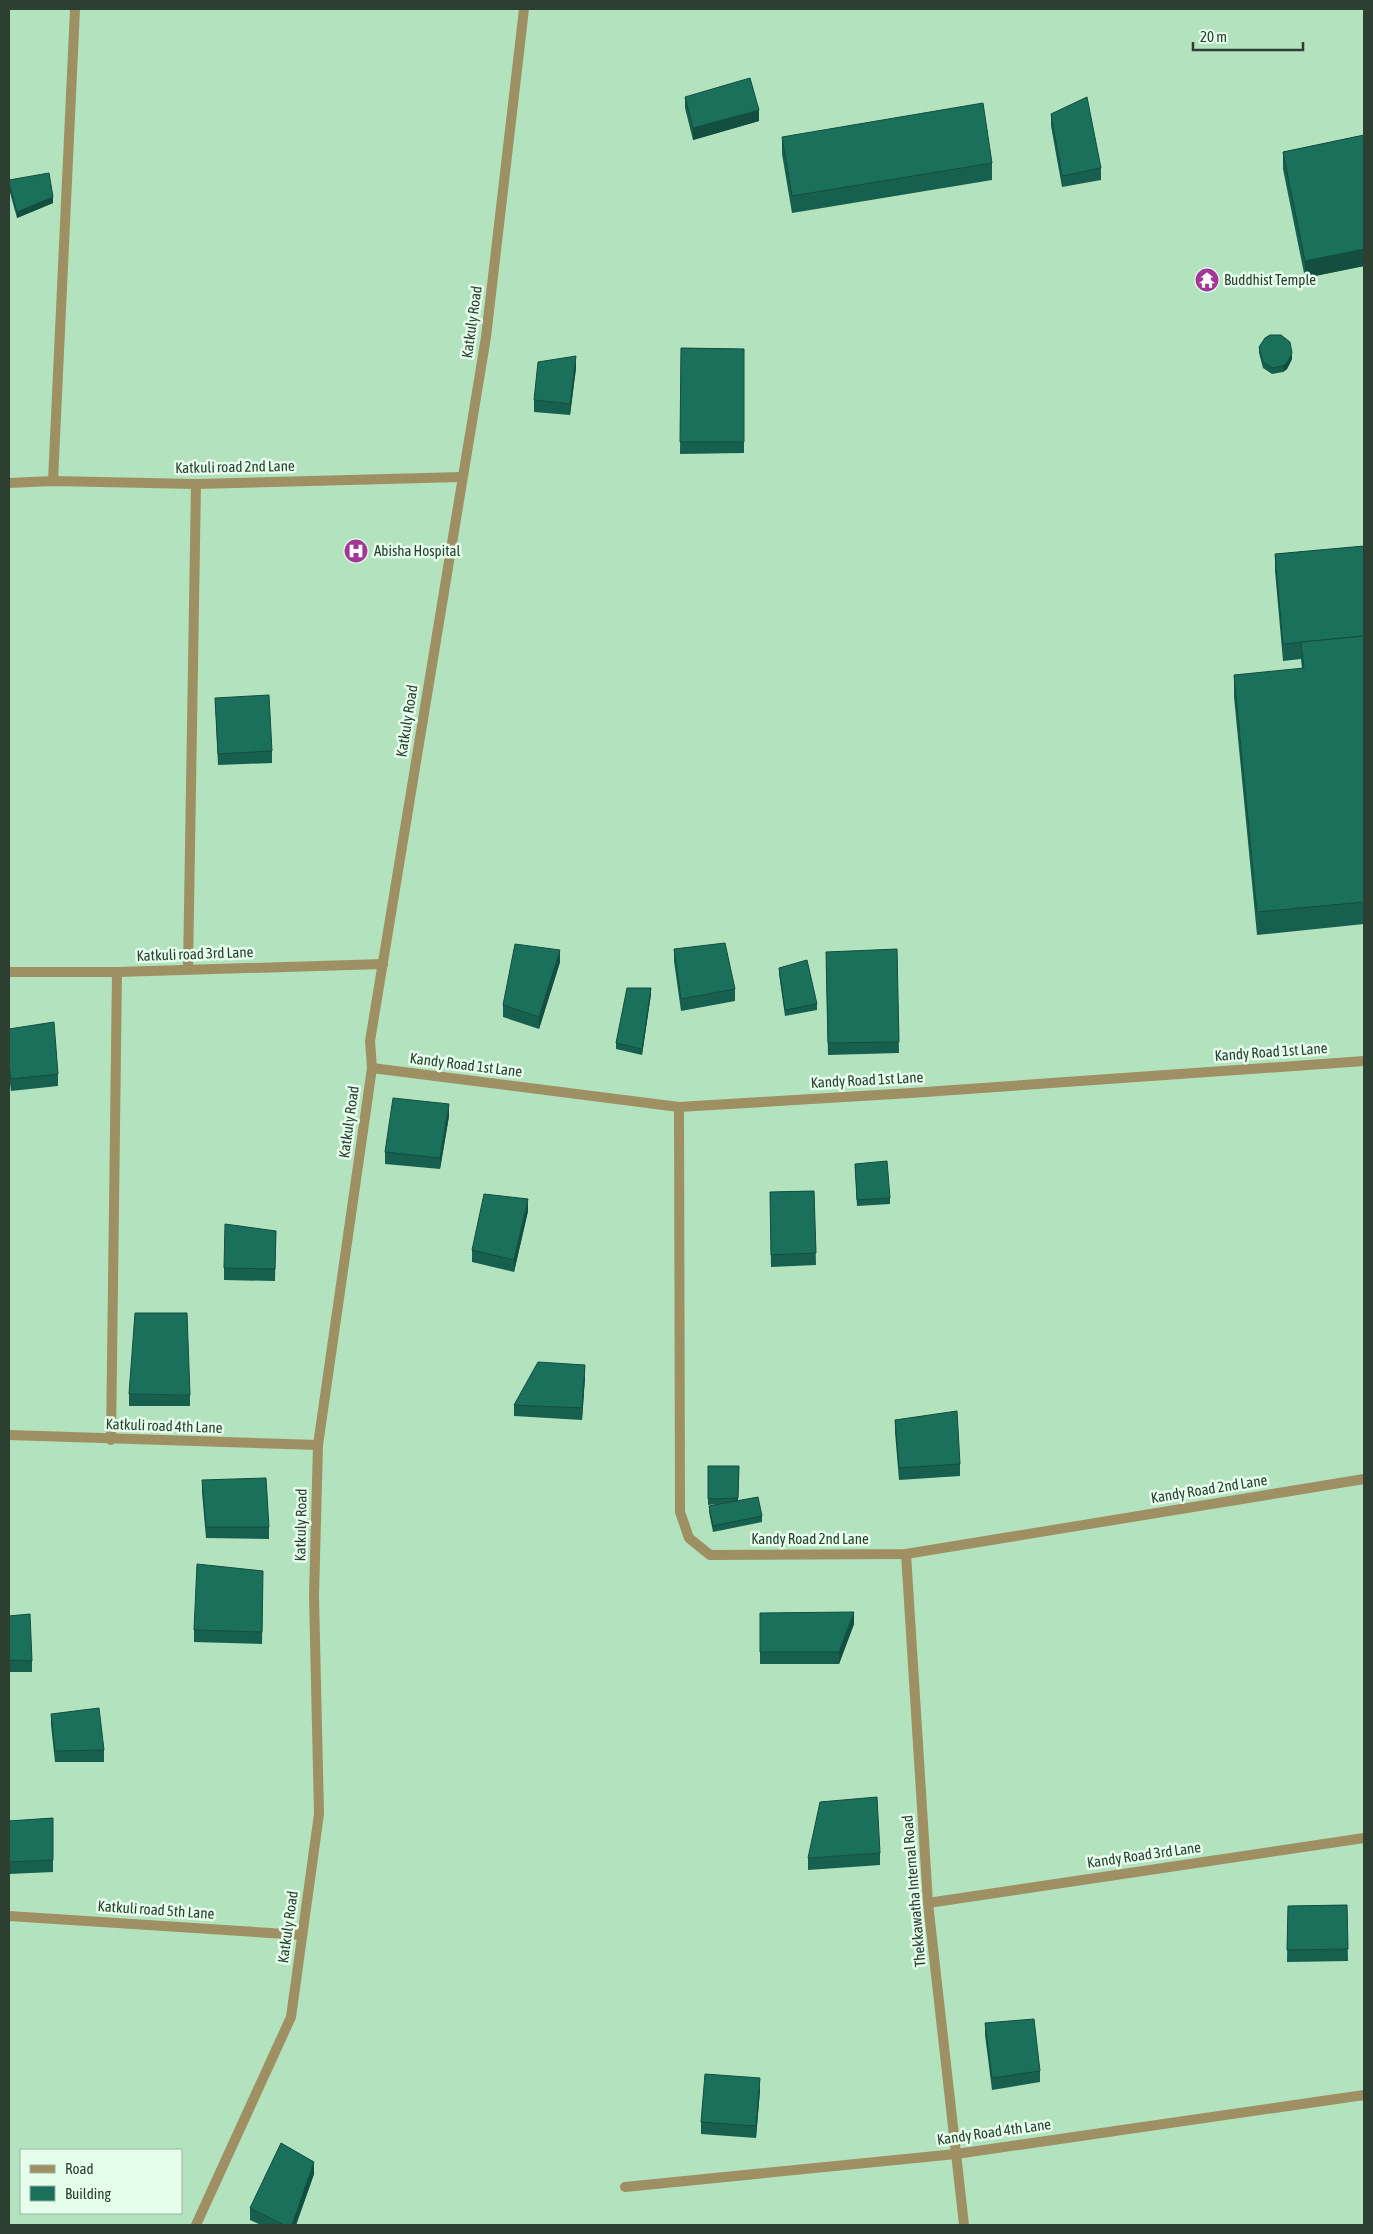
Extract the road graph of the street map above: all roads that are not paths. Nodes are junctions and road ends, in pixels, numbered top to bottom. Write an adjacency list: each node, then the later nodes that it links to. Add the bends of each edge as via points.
1 (75, 9): 4 (street)
2 (524, 9): 3 (street, Katkuly Road, via 486,337)
3 (462, 477): 6 (street, Katkuli road 2nd Lane); 7 (street, Katkuly Road)
4 (53, 481): 5 (street, Katkuli road 2nd Lane); 6 (street, Katkuli road 2nd Lane)
5 (9, 483)
6 (196, 484): 8 (street)
7 (383, 964): 8 (street, Katkuli road 3rd Lane); 12 (street, Katkuly Road, via 370,1041)
8 (188, 969): 10 (street, Katkuli road 3rd Lane)
9 (9, 972): 10 (street, Katkuli road 3rd Lane)
10 (117, 972): 15 (street)
11 (1364, 1061): 13 (street, Kandy Road 1st Lane)
12 (372, 1068): 13 (street, Kandy Road 1st Lane); 16 (street, Katkuly Road)
13 (679, 1107): 18 (street, Kandy Road 2nd Lane, via 680,1512 690,1538 710,1555)
14 (9, 1435): 15 (street, Katkuli road 4th Lane)
15 (112, 1440): 16 (street, Katkuli road 4th Lane)
16 (318, 1445): 22 (street, Katkuly Road, via 314,1596 319,1814)
17 (1364, 1479): 18 (street, Kandy Road 2nd Lane)
18 (906, 1554): 20 (street, Thekkawatha Internal Road)
19 (1364, 1838): 20 (street, Kandy Road 3rd Lane)
20 (928, 1903): 24 (street, Thekkawatha Internal Road)
21 (9, 1916): 22 (street, Katkuli road 5th Lane)
22 (302, 1935): 26 (street, Katkuly Road, via 291,2017)
23 (1364, 2094): 24 (street, Kandy Road 4th Lane)
24 (956, 2154): 25 (street, Kandy Road 4th Lane); 27 (street, Thekkawatha Internal Road)
25 (626, 2187)
26 (196, 2225)
27 (964, 2225)

